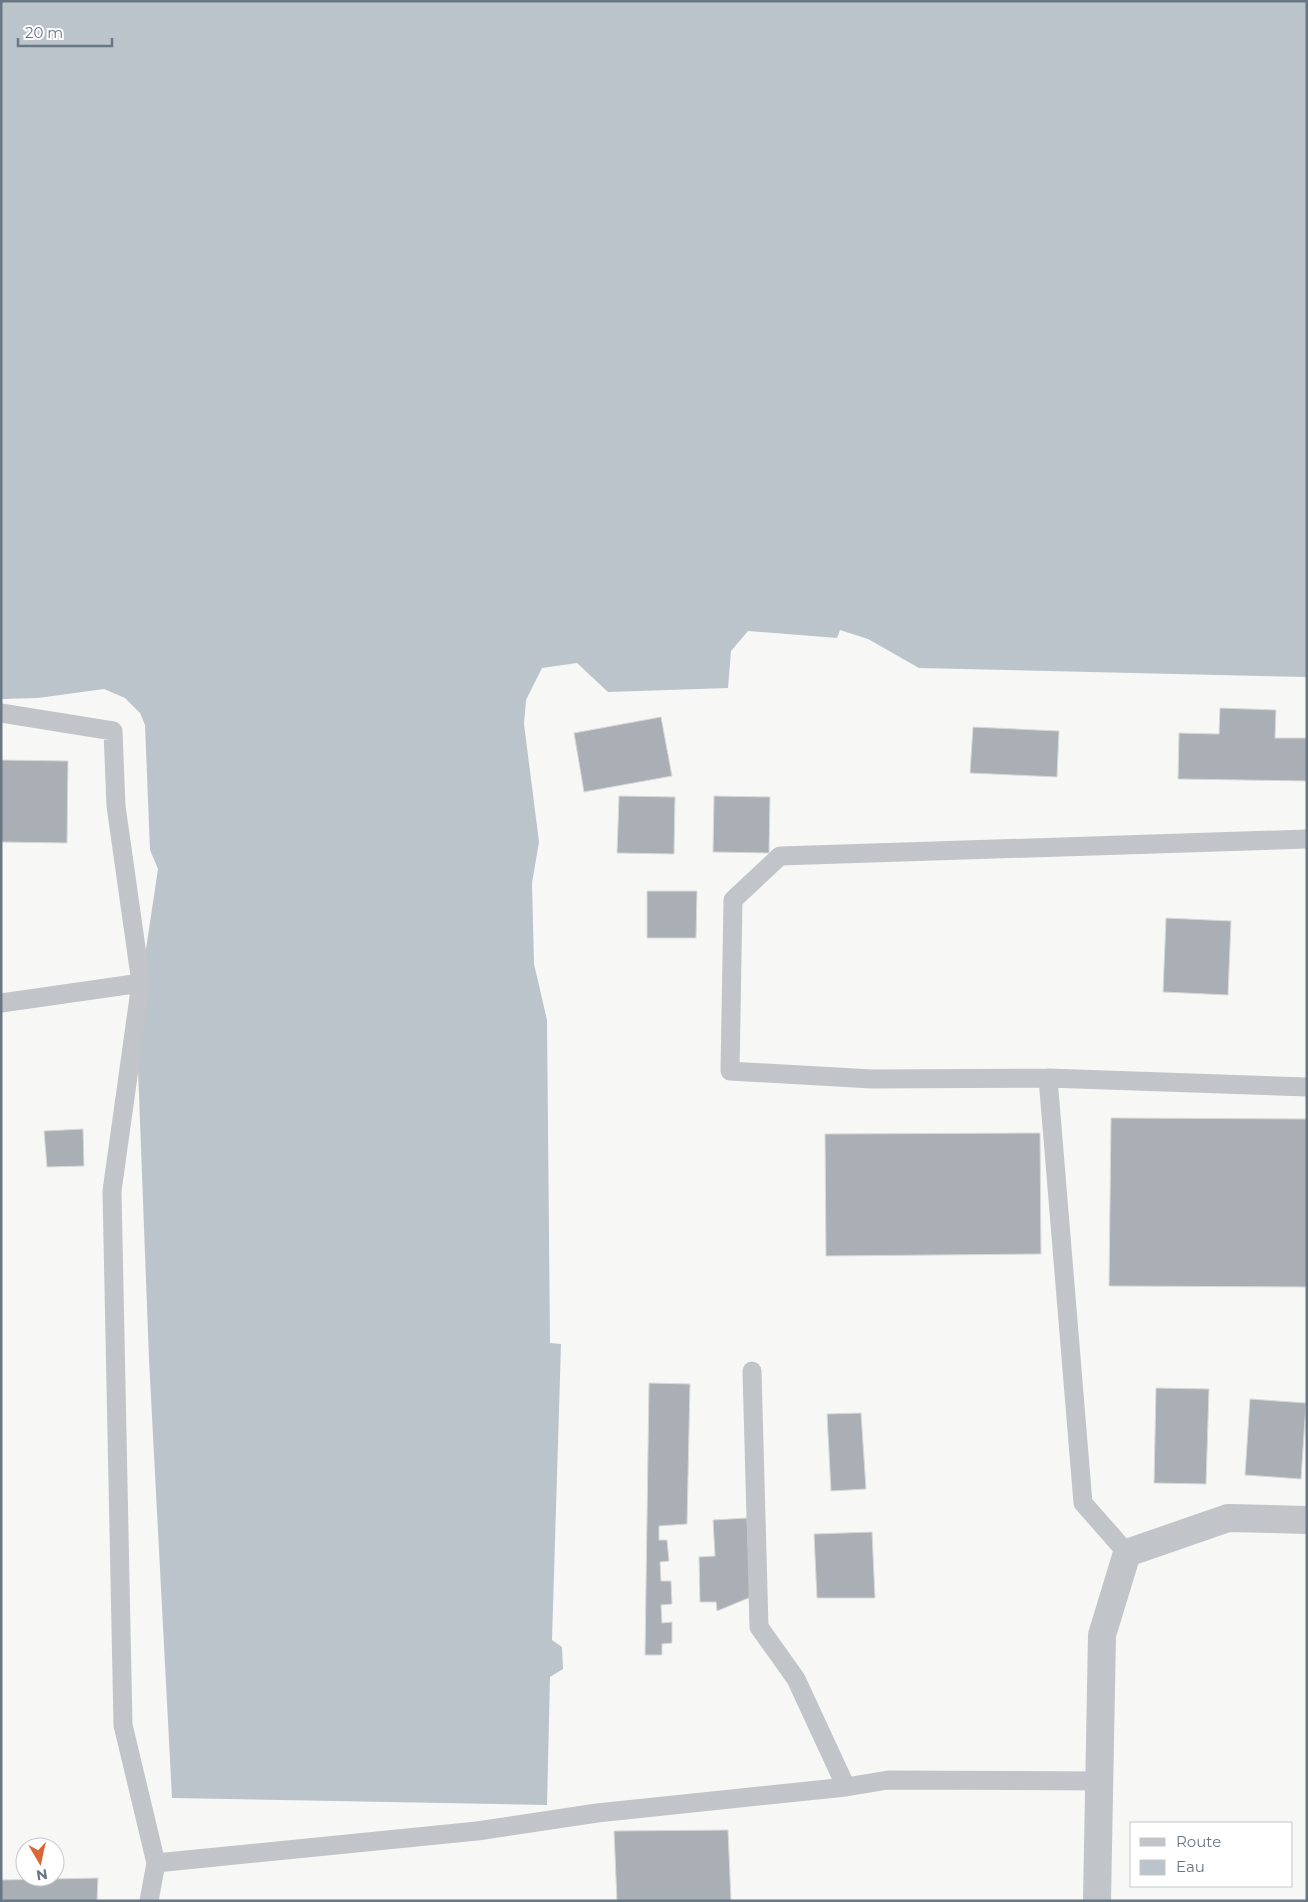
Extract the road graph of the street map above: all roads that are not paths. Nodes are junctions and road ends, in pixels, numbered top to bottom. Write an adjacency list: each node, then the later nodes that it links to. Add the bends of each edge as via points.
1 (1, 713): 3 (lane, via 112,731 116,806)
2 (1307, 839): 5 (lane, via 780,856 733,900 730,1071 872,1079)
3 (141, 983): 4 (lane); 12 (lane, via 112,1191 123,1725)
4 (1, 1003)
5 (1048, 1078): 6 (lane); 9 (lane, via 1083,1503)
6 (1307, 1087)
7 (752, 1371): 11 (lane, via 759,1627 796,1679)
8 (1307, 1520): 9 (street, via 1228,1518)
9 (1127, 1553): 10 (street, via 1102,1635)
10 (1099, 1781): 11 (lane, via 888,1780); 14 (street)
11 (846, 1787): 12 (lane, via 597,1813 477,1831)
12 (156, 1863): 13 (lane)
13 (149, 1901)
14 (1097, 1901)

